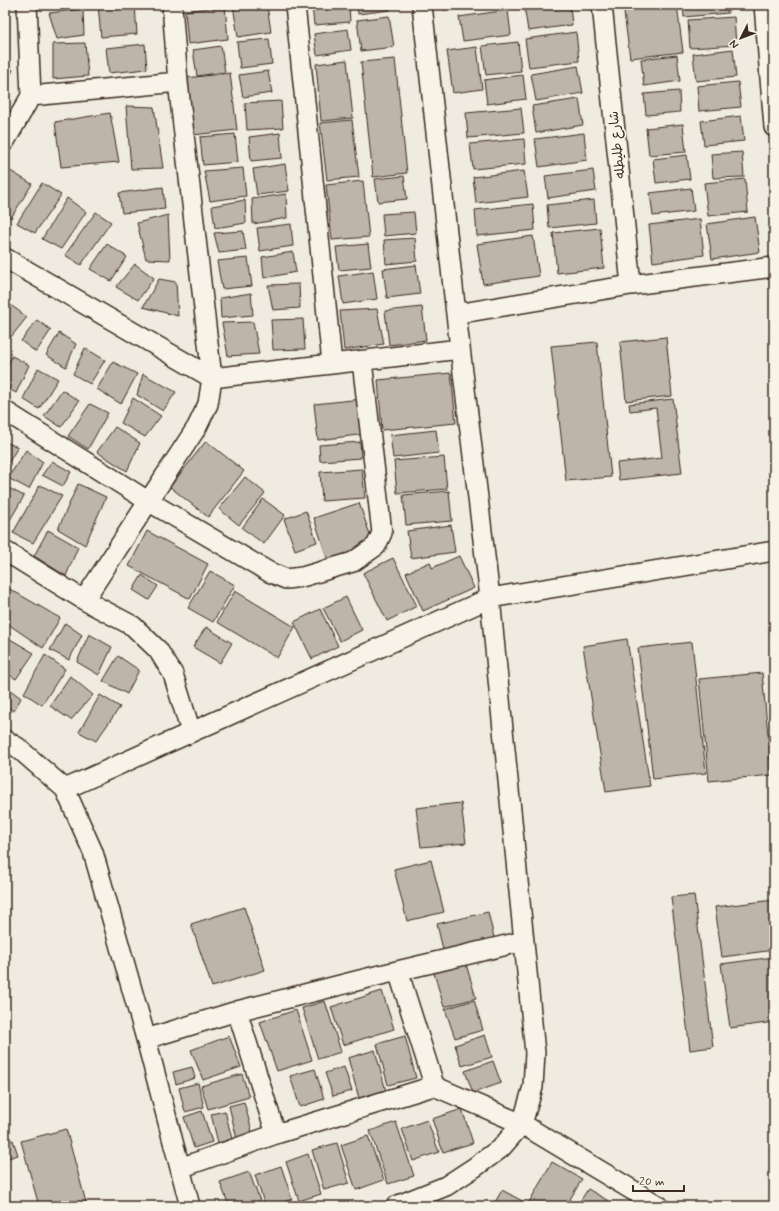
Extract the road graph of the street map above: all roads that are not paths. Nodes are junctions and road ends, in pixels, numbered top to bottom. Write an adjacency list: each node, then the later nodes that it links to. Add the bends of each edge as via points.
1 (27, 5): 8 (street)
2 (172, 5): 7 (street)
3 (295, 5): 17 (street)
4 (422, 5): 14 (street)
5 (602, 5): 13 (street, شارع طليطله)
6 (764, 5): 9 (street)
7 (178, 82): 8 (street); 18 (street)
8 (31, 96): 10 (street)
9 (774, 128)
10 (5, 141)
11 (5, 258): 18 (street)
12 (774, 267): 13 (street)
13 (631, 285): 14 (street)
14 (456, 314): 15 (street)
15 (460, 349): 16 (street); 23 (street)
16 (362, 361): 17 (street); 20 (street, via 382,533 376,546 353,562 302,578 286,579 269,572)
17 (332, 364): 18 (street)
18 (212, 378): 20 (street, via 208,404 197,427)
19 (5, 411): 20 (street)
20 (148, 501): 24 (street)
21 (5, 551): 24 (street)
22 (774, 551): 23 (street)
23 (490, 598): 25 (street); 28 (street)
24 (84, 600): 25 (street, via 133,626 158,650 173,674)
25 (191, 732): 27 (street)
26 (5, 740): 27 (street)
27 (65, 789): 31 (street, via 93,852)
28 (524, 941): 29 (street); 33 (street, via 535,1053 533,1087)
29 (398, 971): 30 (street); 32 (street)
30 (237, 1011): 31 (street); 34 (street)
31 (146, 1039): 35 (street)
32 (434, 1086): 33 (street); 34 (street)
33 (522, 1124): 36 (street, via 501,1148 475,1167 446,1186); 38 (street)
34 (276, 1134): 35 (street)
35 (180, 1168): 37 (street)
36 (410, 1204)
37 (190, 1206)
38 (659, 1206)

